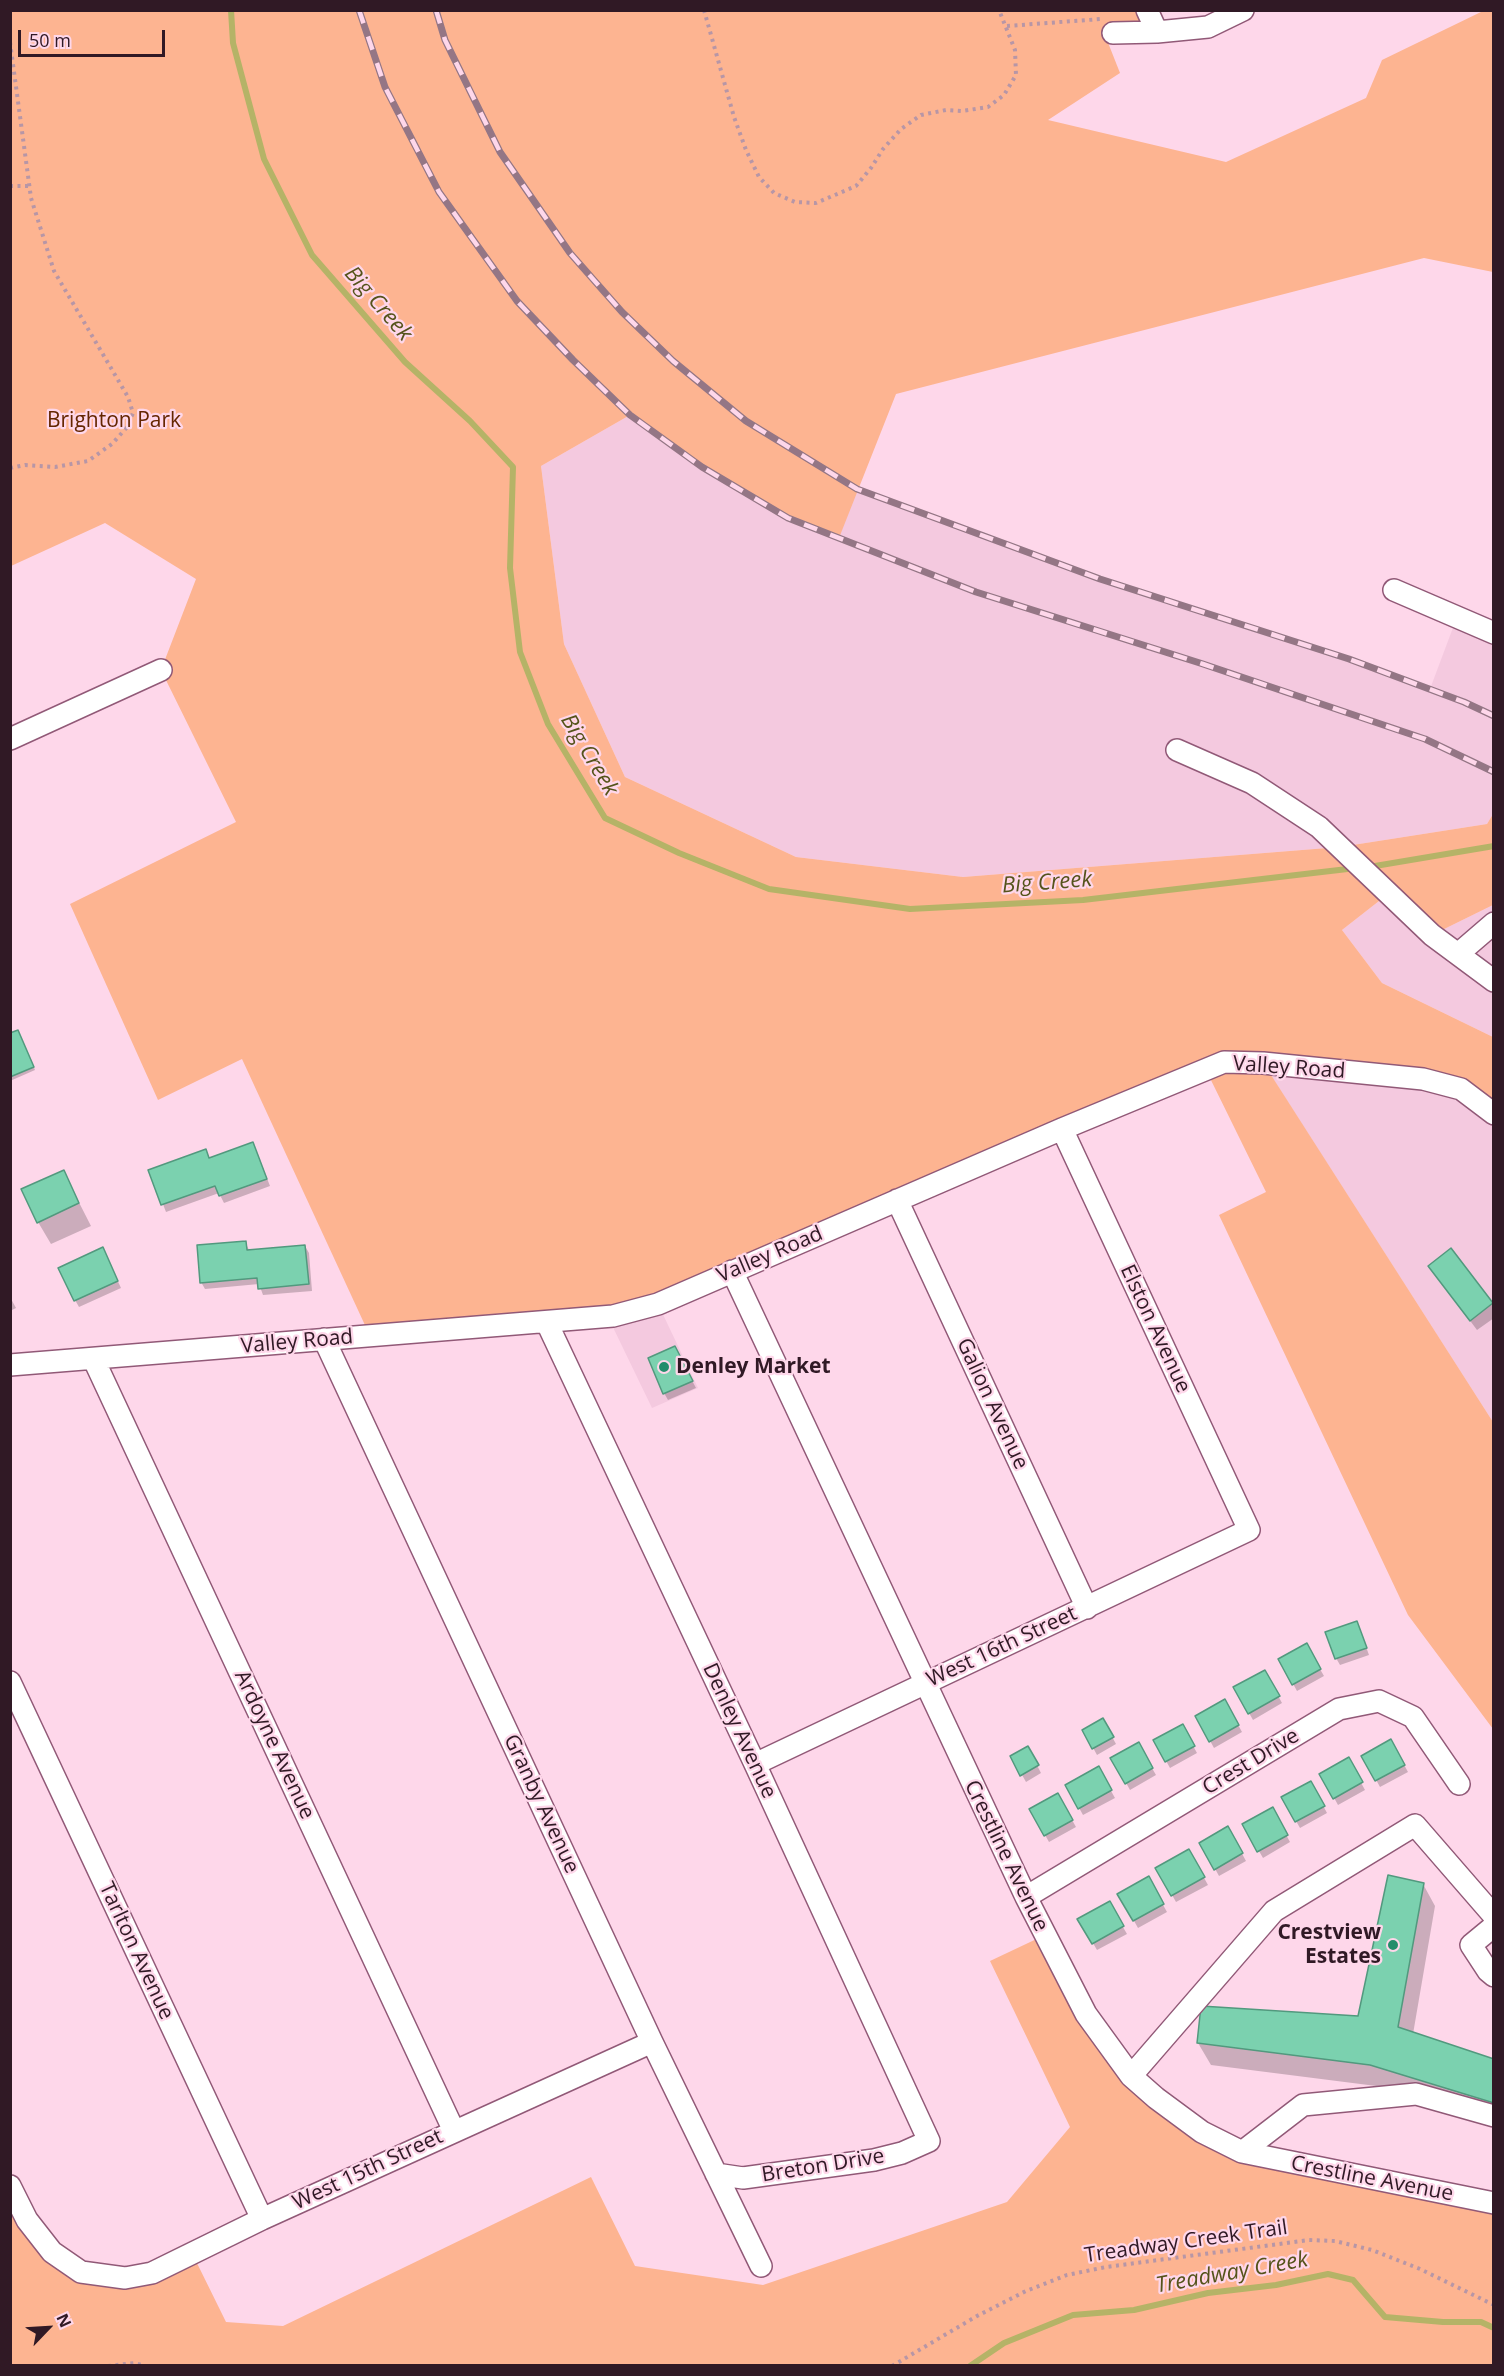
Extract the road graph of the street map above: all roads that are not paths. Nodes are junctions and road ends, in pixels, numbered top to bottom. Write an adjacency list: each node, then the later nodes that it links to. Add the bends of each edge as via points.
1 (1147, 10): 4 (street)
2 (1243, 10): 4 (street, via 1208,27)
3 (1111, 26): 4 (street)
4 (1157, 32)
5 (1394, 590): 6 (street)
6 (1494, 633)
7 (161, 670): 8 (street)
8 (10, 739)
9 (1177, 750): 11 (street, via 1252,783 1319,827 1431,935)
10 (1494, 923): 11 (street)
11 (1458, 954): 12 (street)
12 (1494, 981)
13 (1494, 1114): 14 (street, Valley Road, via 1461,1089 1423,1079 1224,1062)
14 (1062, 1128): 15 (street, Valley Road); 21 (street, Elston Avenue)
15 (897, 1200): 16 (street, Valley Road); 22 (street, Galion Avenue)
16 (732, 1271): 17 (street, Valley Road, via 653,1306 613,1316); 24 (street, Crestline Avenue)
17 (547, 1323): 18 (street, Valley Road); 25 (street, Denley Avenue)
18 (324, 1339): 19 (street, Valley Road); 31 (street, Granby Avenue)
19 (94, 1360): 20 (street, Valley Road); 34 (street, Ardoyne Avenue)
20 (10, 1365)
21 (1249, 1530): 22 (street, West 16th Street)
22 (1087, 1608): 24 (street, West 16th Street)
23 (10, 1682): 40 (street, Tarlton Avenue)
24 (924, 1684): 25 (street, West 16th Street); 27 (street, Crestline Avenue)
25 (755, 1764): 35 (street, Denley Avenue)
26 (1459, 1784): 27 (street, Crest Drive, via 1413,1717 1379,1701 1339,1709)
27 (1026, 1897): 32 (street, Crestline Avenue, via 1086,2014)
28 (1494, 1916): 32 (street, via 1415,1825 1274,1911)
29 (1494, 1926): 30 (street, via 1471,1945)
30 (1494, 1976)
31 (652, 2042): 34 (street, West 15th Street); 37 (street, Granby Avenue)
32 (1131, 2076): 36 (street, Crestline Avenue, via 1202,2132)
33 (1494, 2116): 36 (street, via 1416,2094 1303,2105)
34 (454, 2131): 40 (street, West 15th Street)
35 (929, 2141): 37 (street, Breton Drive, via 874,2160 743,2178)
36 (1242, 2152): 39 (street, Crestline Avenue)
37 (716, 2174): 41 (street, Granby Avenue)
38 (10, 2186): 40 (street, West 15th Street, via 27,2220 52,2252 81,2272 124,2278 152,2273)
39 (1494, 2203)
40 (262, 2219)
41 (761, 2266)

